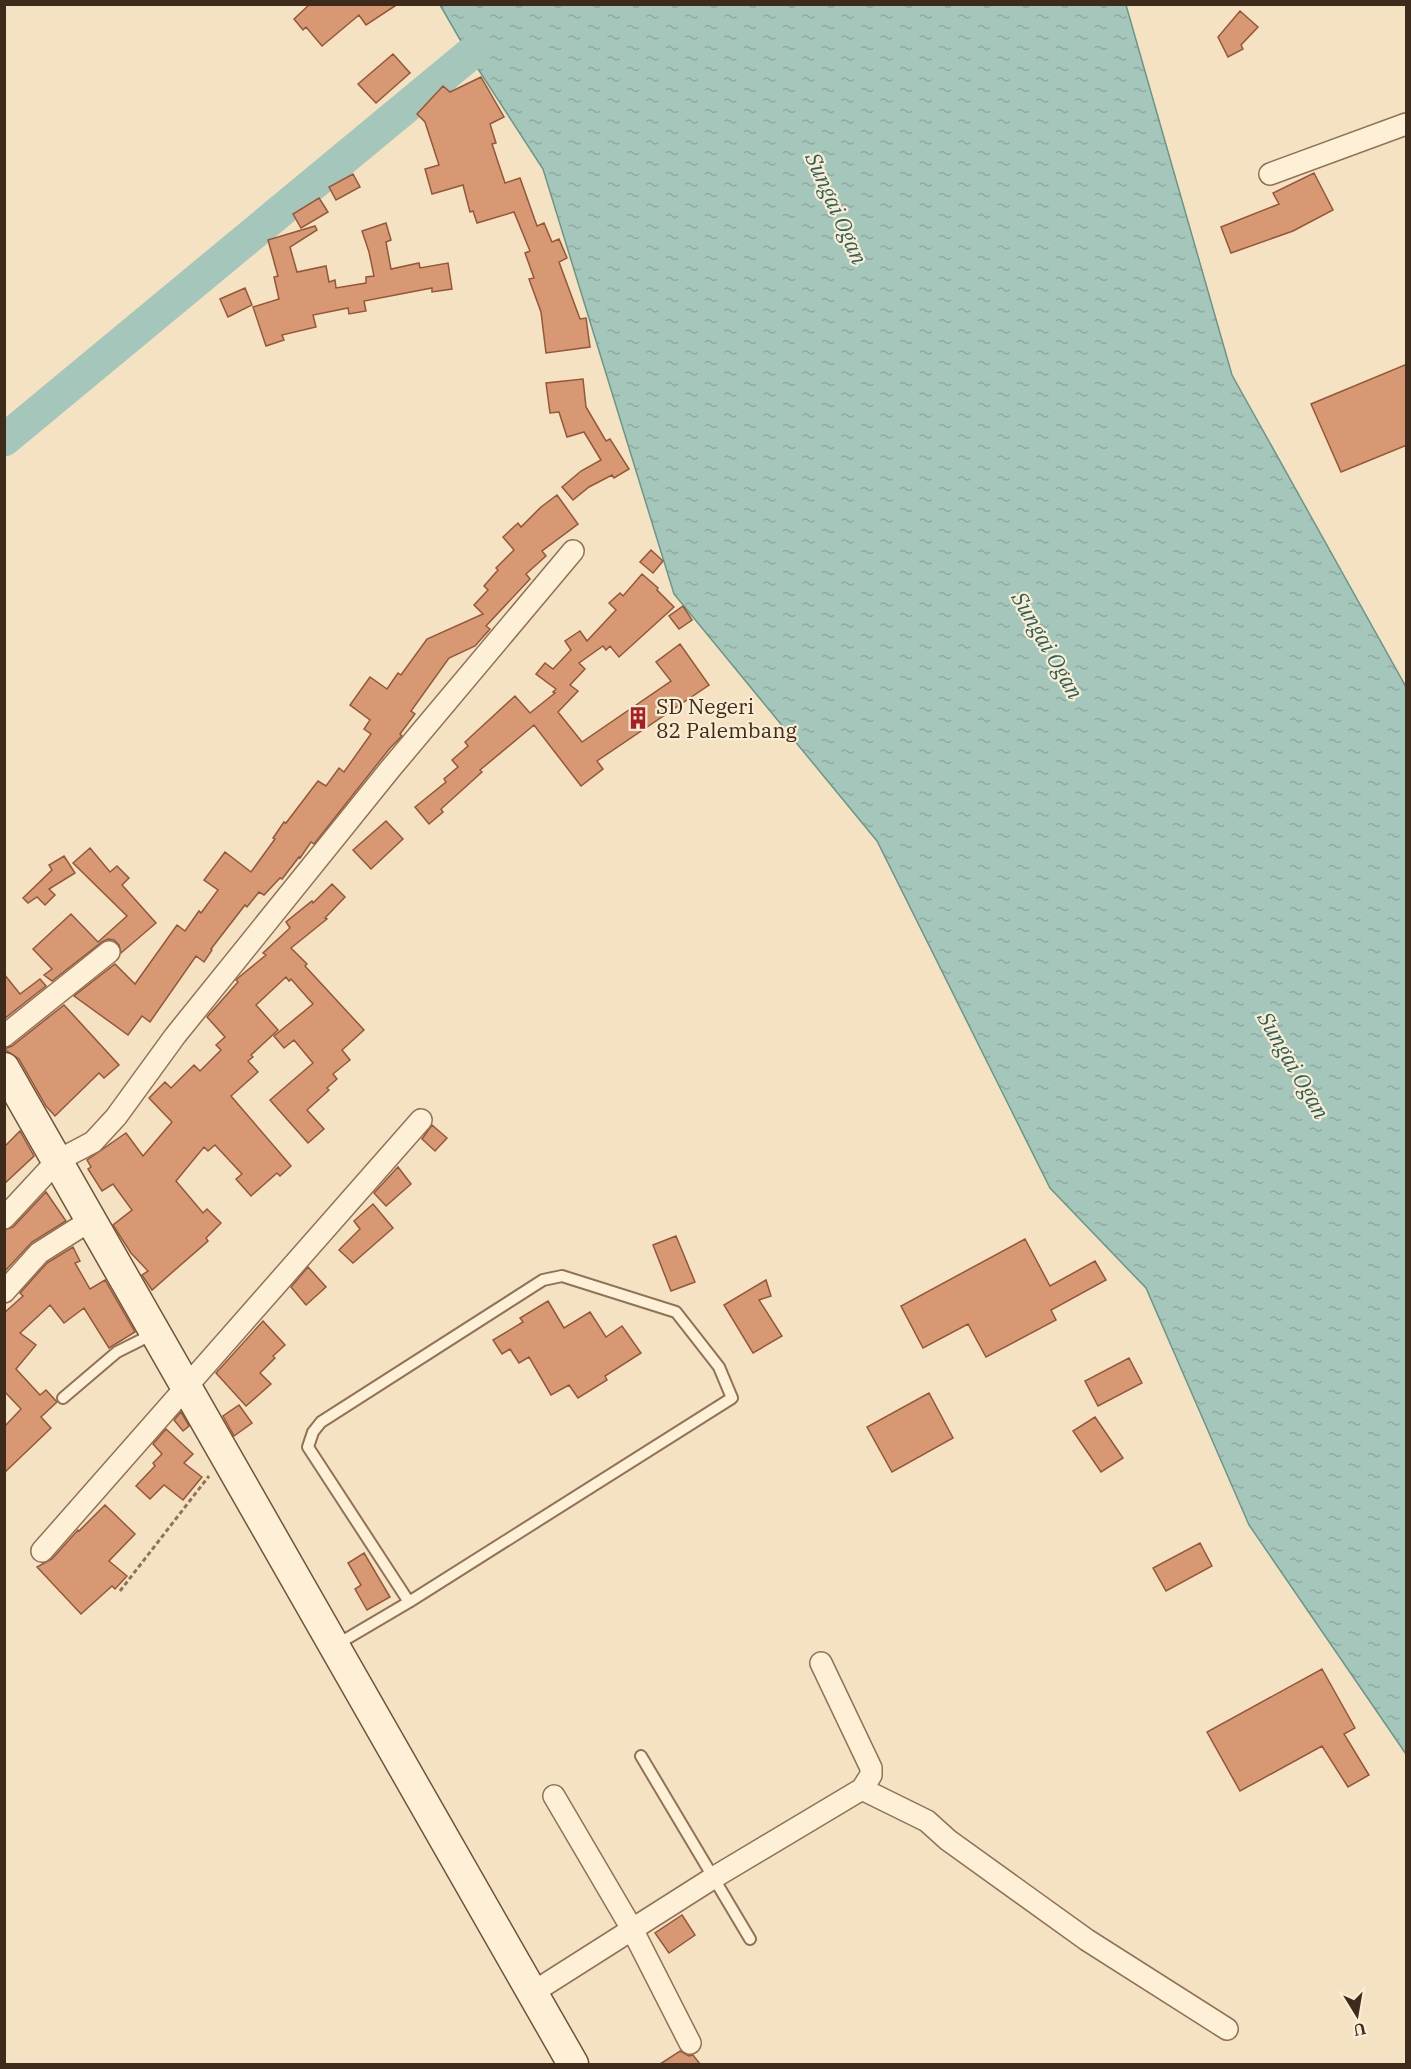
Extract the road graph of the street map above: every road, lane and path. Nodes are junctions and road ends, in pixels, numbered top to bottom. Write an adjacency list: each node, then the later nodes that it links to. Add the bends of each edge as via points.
1 (1407, 124): 2 (street)
2 (1270, 174)
3 (573, 551): 8 (street, via 376,786 175,1036 116,1117 93,1142)
4 (109, 952): 5 (street)
5 (4, 1036)
6 (4, 1068): 8 (street)
7 (421, 1120): 13 (street)
8 (57, 1161): 9 (street); 10 (street)
9 (4, 1218)
10 (91, 1220): 11 (street, via 39,1253); 12 (street)
11 (4, 1292)
12 (156, 1333): 13 (street); 14 (lane, via 117,1352)
13 (186, 1389): 15 (street); 16 (street)
14 (63, 1398)
15 (224, 1456): 17 (path); 19 (street)
16 (42, 1551)
17 (120, 1591)
18 (409, 1602): 18 (lane, via 732,1398 719,1367 676,1312 562,1276 543,1280 321,1422 308,1447); 19 (lane)
19 (333, 1647): 27 (street)
20 (820, 1663): 22 (street, via 871,1768)
21 (641, 1756): 24 (lane)
22 (862, 1789): 24 (street); 28 (street, via 927,1821 1087,1940)
23 (554, 1796): 25 (street)
24 (713, 1878): 25 (street); 26 (lane)
25 (632, 1929): 27 (street); 29 (street)
26 (750, 1939)
27 (532, 1993): 30 (street)
28 (1227, 2029)
29 (690, 2043)
30 (573, 2064)

